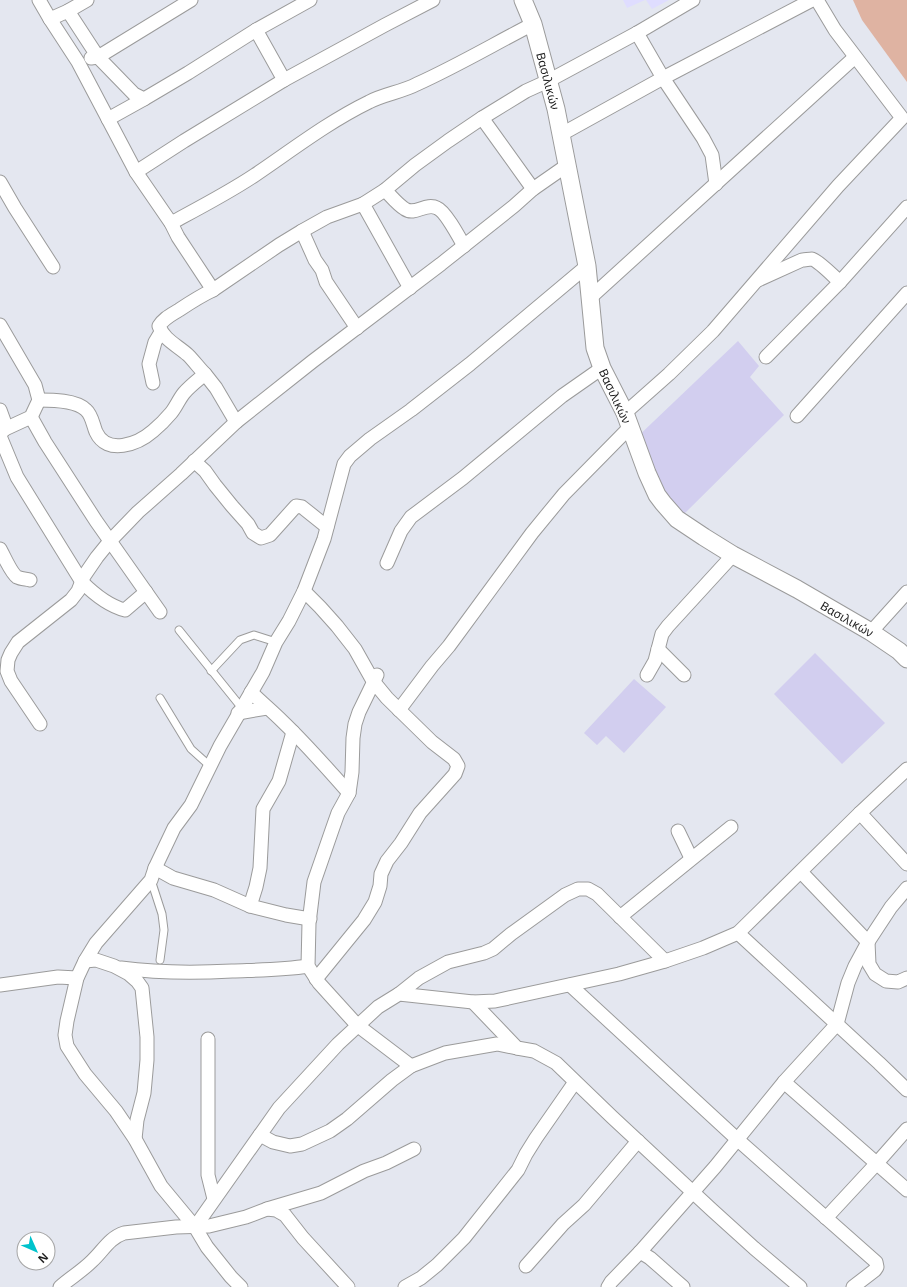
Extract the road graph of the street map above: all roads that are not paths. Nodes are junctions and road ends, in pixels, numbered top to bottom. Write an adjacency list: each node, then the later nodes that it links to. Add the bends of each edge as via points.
1 (39, 0): 11 (street)
2 (87, 0): 10 (street)
3 (191, 0): 15 (street)
4 (310, 0): 13 (street)
5 (433, 0): 19 (street)
6 (523, 0): 12 (street, Βασιλικών)
7 (693, 0): 14 (street)
8 (812, 0): 18 (street)
9 (817, 0): 16 (street, via 835,30)
10 (68, 11): 11 (street); 15 (street)
11 (50, 19): 17 (street)
12 (533, 24): 20 (street, Βασιλικών); 34 (street, via 411,88 370,101 311,136 253,176)
13 (256, 30): 19 (street); 21 (street)
14 (637, 33): 18 (street); 20 (street)
15 (98, 56): 17 (street); 21 (street, via 134,94)
16 (856, 57): 24 (street); 29 (street)
17 (78, 62): 23 (street)
18 (663, 78): 25 (street); 29 (street, via 712,155)
19 (284, 80): 27 (street)
20 (548, 81): 22 (street, via 526,91); 25 (street, Βασιλικών)
21 (144, 99): 23 (street)
22 (482, 118): 30 (street); 31 (street, via 420,161)
23 (108, 119): 27 (street)
24 (904, 121): 39 (street, via 838,186)
25 (560, 135): 26 (street, Βασιλικών)
26 (566, 166): 30 (street); 37 (street, Βασιλικών)
27 (136, 172): 34 (street)
28 (0, 182): 38 (street)
29 (716, 184): 44 (street)
30 (532, 189): 36 (street)
31 (385, 190): 32 (street); 36 (street, via 405,209 412,212 430,206 437,207)
32 (363, 204): 35 (street, via 327,216); 41 (street)
33 (907, 207): 40 (street)
34 (171, 223): 42 (street)
35 (302, 230): 42 (street); 46 (street, via 326,282)
36 (464, 246): 41 (street)
37 (587, 266): 44 (street, Βασιλικών); 60 (street, via 470,364 350,456 344,464)
38 (53, 267)
39 (755, 282): 40 (street, via 807,259 816,262); 56 (street)
40 (840, 282): 48 (street)
41 (410, 288): 46 (street)
42 (213, 290): 47 (street, via 163,320 159,326)
43 (907, 293): 54 (street)
44 (590, 298): 49 (street, Βασιλικών, via 595,348)
45 (0, 326): 52 (street, via 34,385)
46 (357, 328): 57 (street)
47 (161, 332): 50 (street, via 166,339 187,354); 51 (street, via 154,342 149,364)
48 (766, 358)
49 (602, 368): 56 (street, Βασιλικών); 64 (street, via 562,396 463,478 411,517)
50 (205, 374): 52 (street, via 186,391 170,414 153,431 136,442 122,445 110,446 102,441 87,410 82,406 58,400); 57 (street)
51 (153, 383)
52 (39, 400): 55 (street)
53 (0, 410): 58 (street, via 4,421)
54 (797, 416)
55 (31, 417): 58 (street); 61 (street)
56 (627, 420): 63 (street, Βασιλικών, via 654,488 663,503 677,519); 84 (street, via 532,533)
57 (236, 422): 59 (street)
58 (2, 433): 66 (street, via 17,477)
59 (194, 461): 60 (street, via 205,471 253,533 261,538 270,535 296,506 302,507); 61 (street)
60 (327, 527): 67 (street)
61 (110, 541): 66 (street); 68 (street)
62 (0, 549): 65 (street, via 15,576)
63 (733, 556): 72 (street, Βασιλικών); 74 (street, via 668,626 662,634)
64 (387, 563)
65 (30, 580)
66 (82, 582): 68 (street, via 92,593 125,610); 85 (street, via 71,600 18,642 8,660 7,671 11,681)
67 (304, 591): 73 (street); 79 (street, via 337,626)
68 (146, 592): 70 (street)
69 (907, 592): 72 (street)
70 (160, 612)
71 (180, 630): 76 (lane)
72 (871, 632): 75 (street, Βασιλικών)
73 (276, 642): 76 (lane, via 254,635 240,640); 80 (street)
74 (658, 649): 77 (street); 78 (street)
75 (907, 659)
76 (211, 671): 83 (lane)
77 (647, 675)
78 (684, 675)
79 (375, 677): 84 (street, via 387,698); 89 (street, via 355,724)
80 (251, 692): 82 (street); 83 (street)
81 (160, 698): 87 (lane, via 191,749)
82 (267, 708): 83 (street); 86 (street)
83 (240, 710): 87 (street)
84 (399, 710): 110 (street, via 454,759 458,766 455,774 420,813 387,861 381,874 375,902 364,920)
85 (40, 724)
86 (293, 732): 89 (street); 98 (street, via 279,781 263,810 260,868)
87 (210, 766): 96 (street, via 191,805 174,828)
88 (907, 769): 90 (street)
89 (349, 793): 100 (street, via 338,813 314,882)
90 (860, 813): 94 (street); 95 (street)
91 (731, 827): 93 (street)
92 (678, 831): 93 (street)
93 (691, 858): 99 (street)
94 (907, 864)
95 (801, 872): 101 (street); 102 (street)
96 (153, 874): 98 (street, via 214,890); 103 (lane, via 164,930); 104 (street, via 96,943)
97 (907, 888): 102 (street)
98 (250, 906): 100 (street)
99 (620, 917): 105 (street); 113 (street, via 597,894 588,889 578,889 565,895 493,949 448,962 419,978)
100 (310, 919): 107 (street)
101 (738, 933): 105 (street); 115 (street)
102 (868, 942): 109 (street, via 869,964 875,974 886,981 898,982); 115 (street, via 848,983)
103 (160, 960)
104 (85, 961): 106 (street, via 96,960); 108 (street)
105 (665, 961): 112 (street)
106 (114, 966): 107 (street, via 146,971 190,973); 125 (street, via 129,974 142,988 147,1045 144,1093)
107 (308, 966): 110 (street)
108 (77, 978): 111 (street, via 58,977); 125 (street, via 65,1035 67,1046)
109 (907, 978)
110 (316, 979): 116 (street)
111 (0, 985)
112 (570, 985): 114 (street, via 495,1001); 126 (street)
113 (399, 994): 114 (street); 116 (street, via 378,1007)
114 (473, 1002): 118 (street)
115 (837, 1024): 121 (street); 122 (street)
116 (357, 1025): 119 (street); 124 (street, via 279,1108)
117 (208, 1039): 132 (street, via 208,1175)
118 (517, 1048): 119 (street, via 497,1044 445,1054); 120 (street, via 534,1051 556,1063)
119 (411, 1066): 124 (street, via 348,1119 314,1140 290,1146)
120 (576, 1082): 127 (street); 141 (street, via 536,1138 518,1170 464,1238 437,1265)
121 (784, 1082): 126 (street); 129 (street)
122 (907, 1090)
123 (907, 1129): 129 (street)
124 (260, 1135): 132 (street)
125 (135, 1139): 135 (street, via 161,1186)
126 (738, 1140): 131 (street); 134 (street)
127 (638, 1141): 131 (street); 137 (street, via 584,1206 563,1224)
128 (414, 1149): 133 (street, via 321,1193)
129 (877, 1163): 130 (street); 134 (street)
130 (907, 1190)
131 (693, 1192): 136 (street); 144 (street)
132 (214, 1198): 135 (street)
133 (267, 1209): 135 (street, via 246,1217); 140 (street, via 285,1215)
134 (826, 1218): 145 (street, via 876,1262 875,1270)
135 (195, 1227): 138 (street, via 117,1235 91,1262); 139 (street, via 211,1252)
136 (640, 1252): 142 (street); 143 (street)
137 (526, 1266)
138 (60, 1287)
139 (241, 1287)
140 (348, 1287)
141 (405, 1287)
142 (608, 1287)
143 (683, 1287)
144 (800, 1287)
145 (853, 1287)

